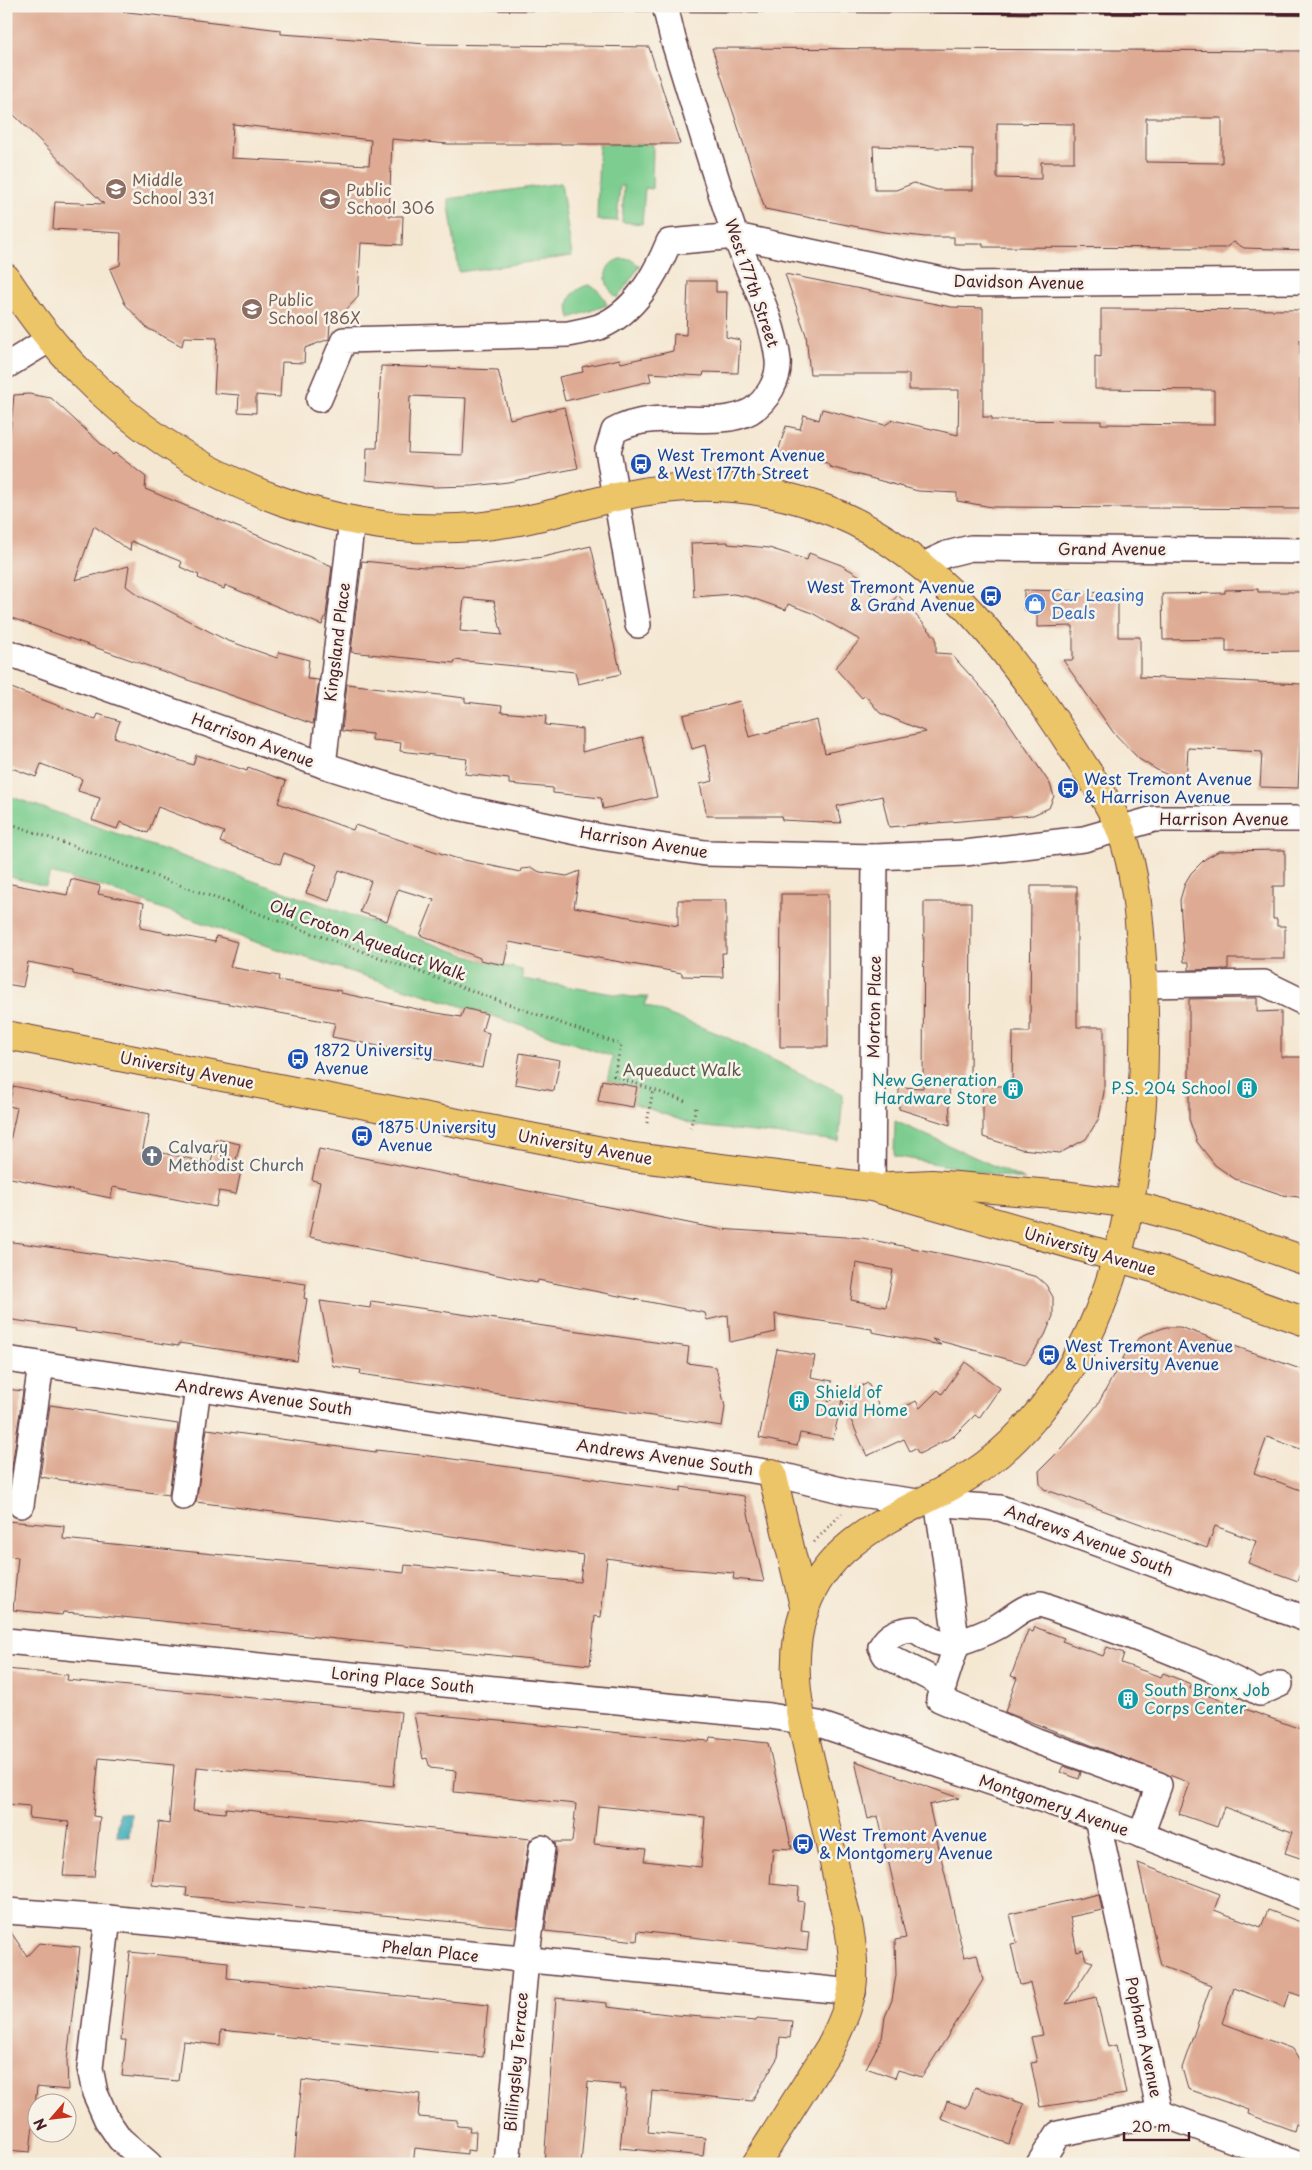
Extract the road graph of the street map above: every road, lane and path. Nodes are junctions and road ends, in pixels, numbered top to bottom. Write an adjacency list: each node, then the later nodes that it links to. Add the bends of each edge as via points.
1 (665, 6): 2 (street, West 177th Street)
2 (736, 236): 4 (street, Davidson Avenue, via 961,284); 7 (street, Davidson Avenue, via 669,242 644,290 624,311 599,326 568,334 344,340); 8 (street, West 177th Street, via 767,320 778,360 777,378 752,410 736,418 642,420 614,431 608,450)
3 (6, 278): 5 (main road)
4 (1306, 281)
5 (50, 339): 6 (street); 9 (main road, via 102,392 146,430 196,463 278,501)
6 (6, 366)
7 (319, 399)
8 (615, 497): 9 (main road, via 547,516 482,526 418,528); 11 (main road, via 694,486 750,488 779,494 852,520 887,540); 12 (street)
9 (352, 520): 14 (street, Kingsland Place)
10 (1306, 551): 11 (street, Grand Avenue, via 971,548 958,550)
11 (921, 566): 17 (main road, via 969,613 1038,698 1101,792)
12 (638, 625)
13 (6, 652): 14 (street, Harrison Avenue)
14 (323, 765): 18 (street, Harrison Avenue, via 453,806 601,837 704,853)
15 (1306, 819): 17 (street, Harrison Avenue, via 1154,819)
16 (6, 822): 22 (path, Old Croton Aqueduct Walk, via 621,1045 614,1076)
17 (1120, 829): 18 (street, Harrison Avenue, via 1084,839 1045,844 965,853); 19 (main road, via 1134,886)
18 (875, 857): 27 (street, Morton Place)
19 (1143, 985): 20 (street, via 1264,983); 28 (main road, via 1142,1090)
20 (1301, 1001)
21 (6, 1035): 27 (main road, University Avenue, via 634,1157)
22 (653, 1090): 23 (path, Old Croton Aqueduct Walk); 25 (path)
23 (685, 1101)
24 (696, 1108): 26 (path)
25 (647, 1123)
26 (690, 1128)
27 (872, 1187): 28 (main road, University Avenue, via 932,1184); 29 (main road, University Avenue)
28 (1129, 1204): 29 (main road); 30 (main road, University Avenue, via 1196,1222)
29 (1117, 1258): 31 (main road, University Avenue); 37 (main road, via 1105,1297 1080,1352 1033,1419 983,1466)
30 (1306, 1261)
31 (1306, 1322)
32 (6, 1359): 33 (street, Andrews Avenue South)
33 (41, 1365): 34 (street, Andrews Avenue South); 38 (street)
34 (198, 1388): 35 (street, Andrews Avenue South); 36 (street)
35 (772, 1473): 37 (street, Andrews Avenue South, via 852,1493); 41 (main road)
36 (183, 1497)
37 (927, 1503): 41 (main road, via 894,1514 855,1541 825,1572); 42 (street, Andrews Avenue South, via 1000,1508); 44 (street, via 944,1541)
38 (21, 1505)
39 (843, 1515): 40 (path)
40 (811, 1544)
41 (804, 1610): 47 (main road, via 795,1670)
42 (1306, 1619)
43 (6, 1642): 47 (street, Loring Place South)
44 (956, 1643): 45 (street, via 994,1629 1019,1610 1041,1604 1223,1674 1260,1693); 46 (street); 46 (street, via 945,1645 935,1642 914,1629 891,1635 881,1647 885,1655 894,1661)
45 (1280, 1684)
46 (944, 1685): 49 (street, via 939,1700 1037,1741 1159,1785)
47 (800, 1721): 48 (street, Montgomery Avenue, via 819,1724); 55 (main road, via 849,1928 854,1964)
48 (1097, 1818): 49 (street, Montgomery Avenue); 56 (street, Popham Avenue)
49 (1141, 1835): 51 (street, Montgomery Avenue)
50 (542, 1848): 54 (street, Billingsley Terrace)
51 (1306, 1898)
52 (6, 1911): 53 (street, Phelan Place)
53 (108, 1918): 54 (street, Phelan Place); 57 (street, via 90,2068 95,2093 107,2120 120,2139)
54 (526, 1960): 55 (street, Phelan Place); 58 (street, Billingsley Terrace)
55 (853, 1992): 59 (main road, via 830,2047)
56 (1160, 2113): 60 (street, via 1058,2134); 61 (street, Popham Avenue)
57 (149, 2164)
58 (507, 2164)
59 (756, 2164)
60 (1039, 2164)
61 (1297, 2164)

